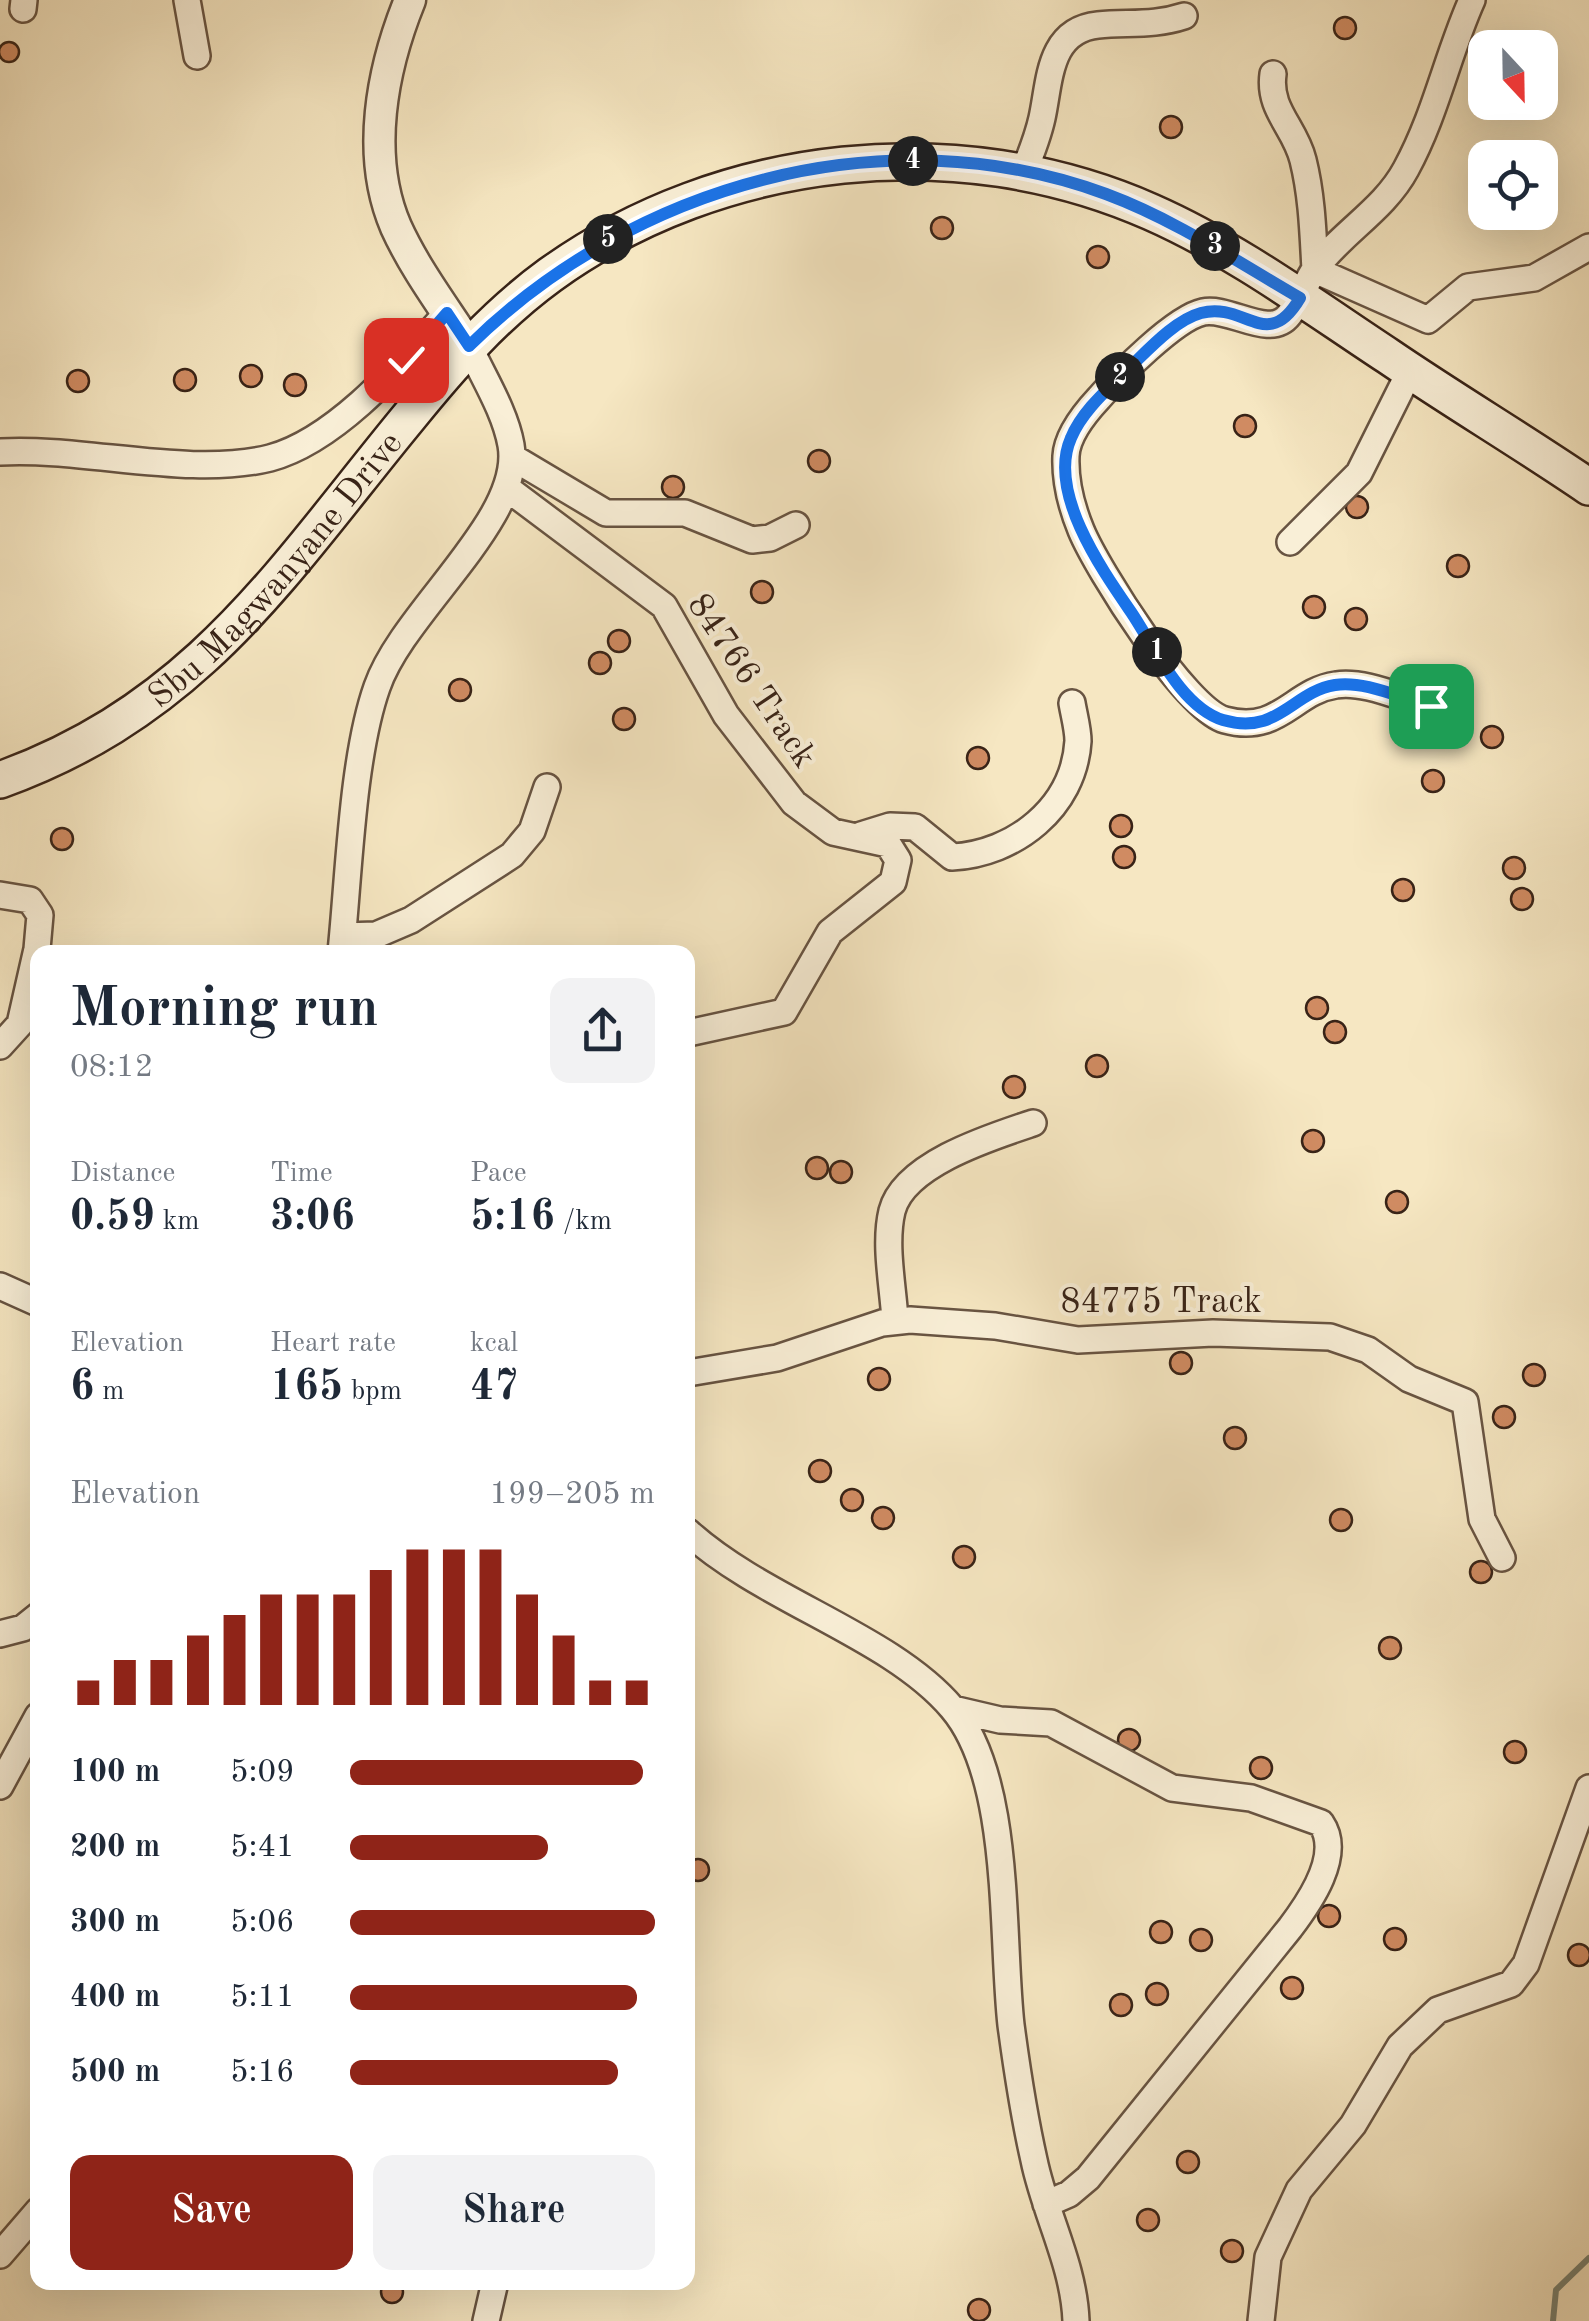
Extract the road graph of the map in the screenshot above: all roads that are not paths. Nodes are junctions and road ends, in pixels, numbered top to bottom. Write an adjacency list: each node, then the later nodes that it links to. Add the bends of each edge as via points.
1 (187, 0): 5 (street)
2 (410, 0): 10 (street, via 383,85 384,182 396,225)
3 (1472, 0): 9 (street, via 1436,108 1406,171)
4 (1184, 16): 7 (street, via 1148,26 1096,25 1070,37 1053,60)
5 (197, 56)
6 (1273, 74): 9 (street, via 1275,106 1296,138 1313,214)
7 (1024, 171): 9 (main road, Sbu Magwanyane Drive, via 1106,194); 11 (main road, Sbu Magwanyane Drive, via 950,161 844,164 711,195 650,217 553,273)
8 (1589, 246): 9 (street, via 1534,278 1468,287 1428,320)
9 (1308, 284): 12 (main road, Sbu Magwanyane Drive); 20 (street, via 1286,320 1273,325 1216,311 1193,316 1098,398 1067,449 1081,529 1181,687 1208,713 1266,722 1340,684)
10 (447, 313): 11 (street); 13 (street, via 357,406 271,457 179,462)
11 (469, 346): 14 (street); 21 (main road, Sbu Magwanyane Drive, via 295,564 199,663 97,733)
12 (1410, 371): 15 (main road, Sbu Magwanyane Drive); 18 (street, via 1360,474)
13 (0, 452)
14 (512, 457): 16 (street); 17 (street, via 606,513 685,512 752,540)
15 (1589, 486)
16 (508, 489): 23 (street, 84766 Track, via 664,606 726,716 794,803 818,824); 25 (street, via 390,656 375,691)
17 (796, 526)
18 (1290, 542)
19 (1072, 703): 23 (street, via 1078,741 1068,777 1046,814 1019,840 952,857 905,825)
20 (1431, 706)
21 (0, 780)
22 (548, 787): 25 (street, via 532,831 512,855 411,920)
23 (854, 837): 28 (street, 84766 Track, via 888,844 898,860 886,892 830,932 779,1015)
24 (0, 895): 26 (street, via 33,903 40,914)
25 (342, 944)
26 (38, 945)
27 (30, 982): 29 (street, via 20,1024)
28 (695, 1033)
29 (0, 1046)
30 (1032, 1123): 33 (street, via 964,1150 902,1188 891,1214)
31 (0, 1286): 32 (street)
32 (30, 1299)
33 (895, 1320): 34 (street, 84775 Track, via 777,1358); 36 (street, 84775 Track, via 1078,1340 1261,1333 1350,1342 1465,1402 1482,1519)
34 (695, 1371)
35 (695, 1538): 39 (street, via 736,1572 922,1679)
36 (1502, 1558)
37 (30, 1623): 38 (street)
38 (0, 1634)
39 (953, 1708): 43 (street, via 979,1754 992,1812 1011,2022); 43 (street, via 1065,1727 1163,1784 1251,1798 1316,1821 1328,1838 1306,1907 1088,2178)
40 (30, 1731): 41 (street)
41 (0, 1786)
42 (1589, 1788): 49 (street, via 1526,1964 1511,1984 1438,2010 1400,2046 1352,2126 1299,2190 1268,2257)
43 (1046, 2204): 48 (street)
44 (30, 2220): 45 (street)
45 (0, 2255)
46 (493, 2290): 47 (street)
47 (486, 2321)
48 (1076, 2321)
49 (1261, 2321)

